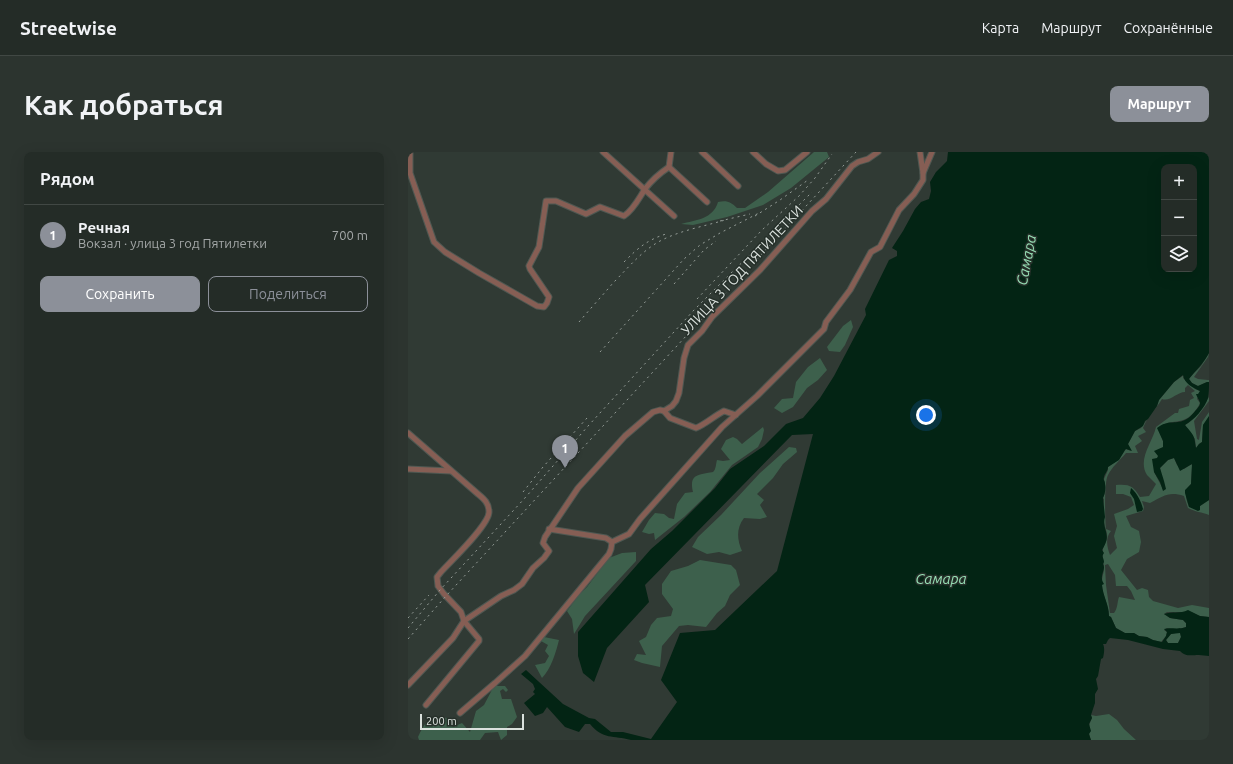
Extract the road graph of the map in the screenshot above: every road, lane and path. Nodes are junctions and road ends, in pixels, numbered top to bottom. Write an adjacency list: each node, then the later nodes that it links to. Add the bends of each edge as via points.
1 (410, 152): 12 (street)
2 (603, 152): 14 (street)
3 (671, 152): 10 (street)
4 (702, 152): 13 (street)
5 (753, 152): 6 (street, via 778,171 785,170)
6 (808, 152)
7 (878, 152): 17 (street, УЛИЦА 3 ГОД ПЯТИЛЕТКИ, via 852,166 826,199 688,345 679,393 672,406)
8 (920, 152): 11 (street)
9 (932, 152): 11 (street)
10 (669, 167): 14 (street, via 656,176); 15 (street)
11 (923, 173): 18 (street, via 914,194 899,210 880,247 871,252 824,329)
12 (409, 175): 14 (street, via 434,242 479,273 537,306 544,307 549,297 529,266 539,247 546,200 556,201 586,214 600,207 624,216 629,213)
13 (738, 186)
14 (645, 189): 16 (street)
15 (707, 202)
16 (674, 216)
17 (664, 411): 18 (street, via 670,418 696,428 724,411); 22 (street, УЛИЦА 3 ГОД ПЯТИЛЕТКИ, via 654,412 625,436 578,488)
18 (736, 415): 23 (street, via 722,427 628,534)
19 (408, 433): 21 (street)
20 (408, 469): 21 (street)
21 (451, 471): 24 (street, via 488,503 489,513 483,526 438,577 440,590 461,612)
22 (549, 529): 23 (street, via 606,538); 24 (street, УЛИЦА 3 ГОД ПЯТИЛЕТКИ, via 543,543 549,551 522,584)
23 (612, 542): 27 (street, via 609,554 525,656)
24 (464, 621): 25 (street, via 453,638); 26 (street, via 479,642)
25 (408, 685)
26 (426, 706)
27 (460, 713)

